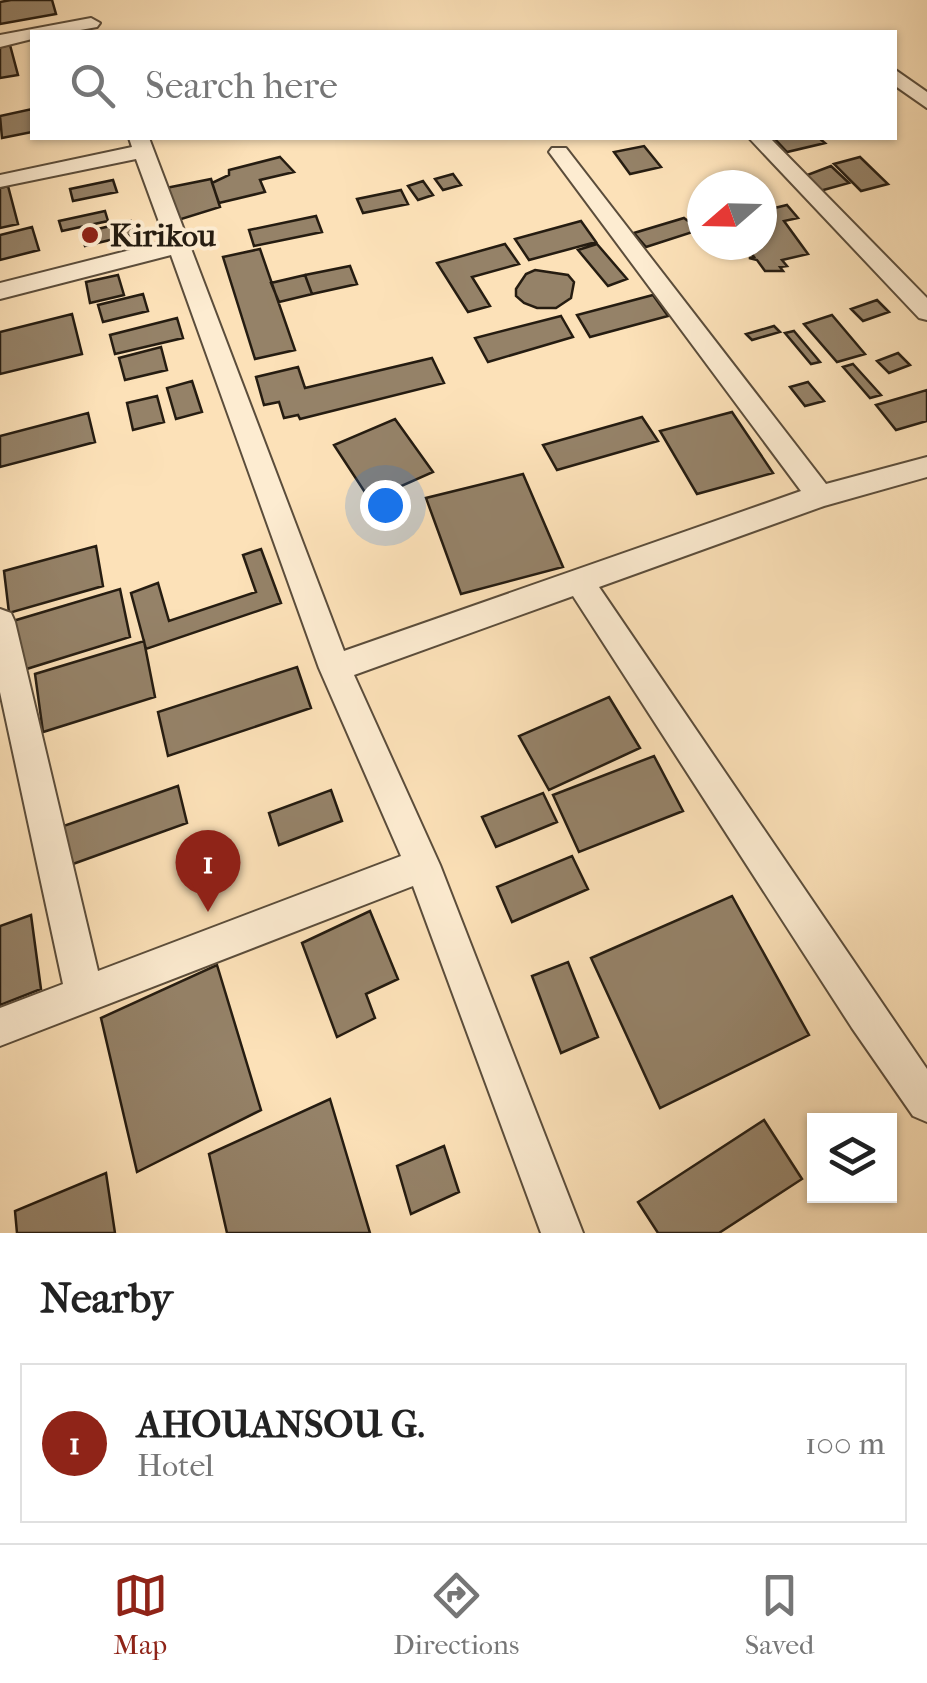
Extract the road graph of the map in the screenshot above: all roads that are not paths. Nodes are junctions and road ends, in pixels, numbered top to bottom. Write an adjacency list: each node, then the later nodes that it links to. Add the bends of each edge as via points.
1 (84, 0): 2 (street)
2 (93, 28): 3 (street)
3 (67, 30)
4 (30, 34): 5 (street)
5 (0, 40)
6 (897, 77): 7 (street)
7 (927, 102)
8 (761, 140): 14 (street)
9 (142, 144): 11 (street); 12 (street)
10 (558, 152): 16 (street)
11 (0, 181)
12 (176, 246): 13 (street); 19 (street)
13 (0, 291)
14 (927, 312)
15 (927, 467): 16 (street)
16 (820, 496): 17 (street)
17 (580, 581): 19 (street); 23 (street)
18 (0, 622): 21 (street)
19 (335, 668): 20 (street)
20 (423, 864): 21 (street); 24 (street)
21 (84, 994): 22 (street)
22 (0, 1027)
23 (927, 1102)
24 (558, 1232)

